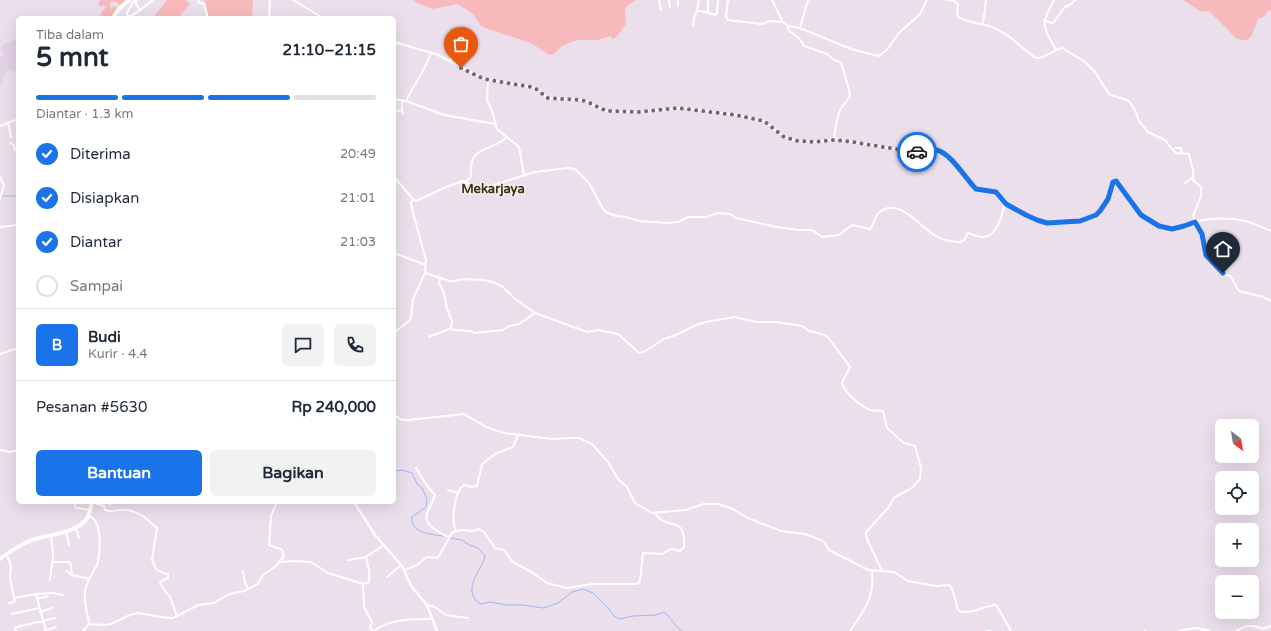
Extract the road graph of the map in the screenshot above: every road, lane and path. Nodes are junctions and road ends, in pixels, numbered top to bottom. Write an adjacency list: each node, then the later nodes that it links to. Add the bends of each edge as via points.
1 (128, 0): 28 (highway)
2 (134, 0): 29 (street, via 126,13)
3 (137, 0): 24 (street, via 135,2)
4 (153, 0): 24 (street)
5 (198, 0): 31 (street, via 204,4)
6 (270, 0): 32 (street)
7 (293, 0): 33 (street)
8 (659, 0): 25 (street)
9 (669, 0): 23 (street)
10 (678, 0): 22 (street)
11 (699, 0): 26 (street)
12 (708, 0): 27 (street)
13 (718, 0): 27 (street, via 717,14)
14 (728, 0): 35 (street, via 728,20 762,24 769,21)
15 (772, 0): 35 (street)
16 (808, 0): 39 (street)
17 (927, 0): 39 (street, via 920,14 899,33 886,52 878,56 851,49)
18 (947, 0): 36 (street, via 958,4 957,15 960,19)
19 (986, 0): 36 (street)
20 (1054, 0): 34 (street)
21 (1075, 0): 34 (street, via 1065,7 1052,23)
22 (678, 6)
23 (670, 7)
24 (140, 10): 30 (street)
25 (661, 10)
26 (697, 11): 27 (street); 38 (street)
27 (708, 12)
28 (114, 16)
29 (128, 16)
30 (130, 16)
31 (207, 16)
32 (269, 16)
33 (320, 16)
34 (1044, 20): 43 (street, via 1045,28)
35 (783, 22): 37 (street)
36 (982, 24): 43 (street, via 1001,30 1036,58 1047,56)
37 (786, 25): 39 (street); 60 (street, via 804,46 826,54 842,65 850,96 840,110)
38 (692, 26)
39 (800, 28)
40 (396, 43): 44 (street)
41 (454, 43): 45 (street)
42 (462, 49): 46 (street)
43 (1056, 50): 64 (street, via 1063,48 1084,61 1095,72 1108,93 1130,102 1146,130 1165,140 1173,150)
44 (431, 53): 45 (street); 50 (street)
45 (450, 61): 46 (street)
46 (459, 67): 47 (street)
47 (488, 80): 56 (street, via 487,100); 60 (street, via 531,87 547,98 581,100 608,112 685,108 764,121 784,137 798,141)
48 (396, 99): 49 (street)
49 (402, 100): 50 (street); 51 (street)
50 (406, 101): 56 (street, via 435,113)
51 (402, 110): 52 (street); 53 (street)
52 (396, 112)
53 (403, 114)
54 (16, 120): 55 (street)
55 (8, 122): 57 (street); 58 (street)
56 (495, 124): 59 (street, via 498,131)
57 (0, 126)
58 (11, 137)
59 (507, 137): 65 (street, via 519,147); 69 (street, via 485,148 473,159 470,165 471,178)
60 (834, 140): 73 (street, via 914,152 939,151 948,157 976,189 996,192)
61 (11, 143): 63 (street)
62 (1175, 148): 64 (street, via 1181,148)
63 (16, 150)
64 (1182, 154): 67 (street, via 1189,154)
65 (524, 176): 69 (street, via 480,189); 73 (street, via 545,170 575,169 589,183 606,212 639,221 670,223 688,217 730,214 736,218 776,227 812,230 822,237 839,234 852,225 870,229 879,213 894,207 936,236 960,242 968,233 980,237 992,234)
66 (0, 177): 71 (street, via 4,185)
67 (1193, 177): 70 (street); 74 (street, via 1201,187 1193,216)
68 (396, 179): 72 (street)
69 (466, 182): 72 (street, via 449,186 416,201)
70 (1184, 184)
71 (0, 199)
72 (413, 199): 79 (street, via 412,209)
73 (1005, 203): 74 (street, via 1029,217 1046,223 1083,220 1100,211 1108,199 1113,182 1116,181 1141,215 1159,226 1172,229)
74 (1195, 222): 77 (street, via 1212,219 1245,221); 82 (street, via 1202,234 1206,255 1222,273 1230,276 1238,290)
75 (16, 225): 76 (street)
76 (0, 227)
77 (1271, 231)
78 (396, 254): 79 (street)
79 (426, 265): 80 (street)
80 (425, 273): 81 (street); 85 (street, via 413,299 411,319)
81 (440, 277): 83 (street, via 450,281 463,278 493,282); 84 (street, via 439,283 452,321)
82 (1271, 301)
83 (535, 313): 84 (street, via 519,324 503,330 474,333); 122 (street, via 587,332 598,330 618,334 640,353 696,325 735,317 756,322 802,326 828,337 850,367 842,383 844,389 861,404 872,410 884,411 887,428 904,443 915,446 920,466 919,481 895,497 866,532)
84 (451, 328): 86 (street)
85 (396, 331)
86 (429, 337)
87 (16, 349): 88 (street)
88 (0, 354)
89 (396, 416): 90 (street, via 408,420 464,414 495,430)
90 (518, 435): 95 (street, via 513,446 495,454 482,464 477,486 464,485); 102 (street, via 552,439 574,437 590,443 611,466 635,503)
91 (0, 450): 92 (street)
92 (16, 451)
93 (416, 468): 108 (street, via 435,496 426,520 434,529)
94 (448, 490): 95 (street)
95 (458, 493): 105 (street, via 455,504)
96 (75, 504): 101 (street, via 76,508)
97 (91, 504): 101 (highway)
98 (98, 504): 140 (street, via 108,511 127,510 142,515 157,528 152,560 156,569 168,574 160,584 170,597)
99 (276, 504): 116 (street, via 271,516 269,545 284,552)
100 (355, 504): 110 (street, via 368,526)
101 (89, 513): 103 (highway); 125 (street, via 96,522 99,532 98,561)
102 (655, 513): 105 (street, via 659,519 679,525 682,529 684,547 680,550 671,549 662,554 643,553 640,581 637,584 593,584 567,588 547,583 533,572 513,562 504,550 495,548 479,529); 119 (street, via 684,510 706,503 718,504 781,531 805,534 821,540 830,551)
103 (76, 528): 104 (highway); 107 (street)
104 (66, 531): 106 (highway); 109 (street)
105 (456, 531): 108 (street)
106 (51, 535): 111 (highway, via 27,543); 115 (street)
107 (79, 538)
108 (450, 538): 118 (street, via 439,557 427,557)
109 (69, 545)
110 (384, 545): 112 (street); 117 (street)
111 (7, 554): 113 (highway); 132 (street)
112 (366, 557): 114 (street); 127 (street, via 369,582)
113 (0, 559)
114 (348, 560)
115 (52, 562): 123 (street, via 70,562); 126 (street)
116 (280, 562): 127 (street, via 311,562 328,573); 128 (street, via 263,575 258,584)
117 (401, 565): 118 (street); 124 (street)
118 (405, 570): 135 (street, via 411,586)
119 (872, 570): 122 (street); 153 (street, via 871,594)
120 (66, 571): 123 (street)
121 (243, 571): 128 (street)
122 (882, 571): 156 (street, via 894,572 908,581 937,586 949,585 953,589 957,608 962,612 996,605)
123 (72, 575): 125 (street)
124 (387, 578)
125 (89, 579): 145 (street, via 85,595)
126 (50, 580)
127 (363, 584): 151 (street, via 364,607 372,622 370,627)
128 (248, 589): 140 (street, via 229,594 214,603 198,605)
129 (36, 594): 130 (street); 132 (street); 133 (street)
130 (63, 595)
131 (48, 596): 133 (street)
132 (15, 598): 134 (street, via 14,602)
133 (37, 599): 136 (street)
134 (9, 603)
135 (427, 605): 142 (street, via 446,615); 143 (street)
136 (39, 608): 138 (street); 139 (street)
137 (52, 608): 138 (street)
138 (40, 612): 144 (street)
139 (12, 614)
140 (177, 616): 145 (street, via 167,618 134,614 111,624)
141 (55, 618): 144 (street)
142 (468, 618)
143 (431, 619): 151 (street, via 392,622); 152 (street)
144 (43, 622): 148 (street, via 17,627); 149 (street)
145 (89, 624): 150 (street)
146 (1271, 626): 159 (street, via 1262,629 1248,626)
147 (56, 627): 149 (street)
148 (16, 631)
149 (45, 631)
150 (83, 631)
151 (373, 631)
152 (437, 631)
153 (850, 631)
154 (986, 631): 155 (street)
155 (990, 631)
156 (1011, 631)
157 (1179, 631): 158 (street, via 1196,628)
158 (1210, 631)
159 (1236, 631)

